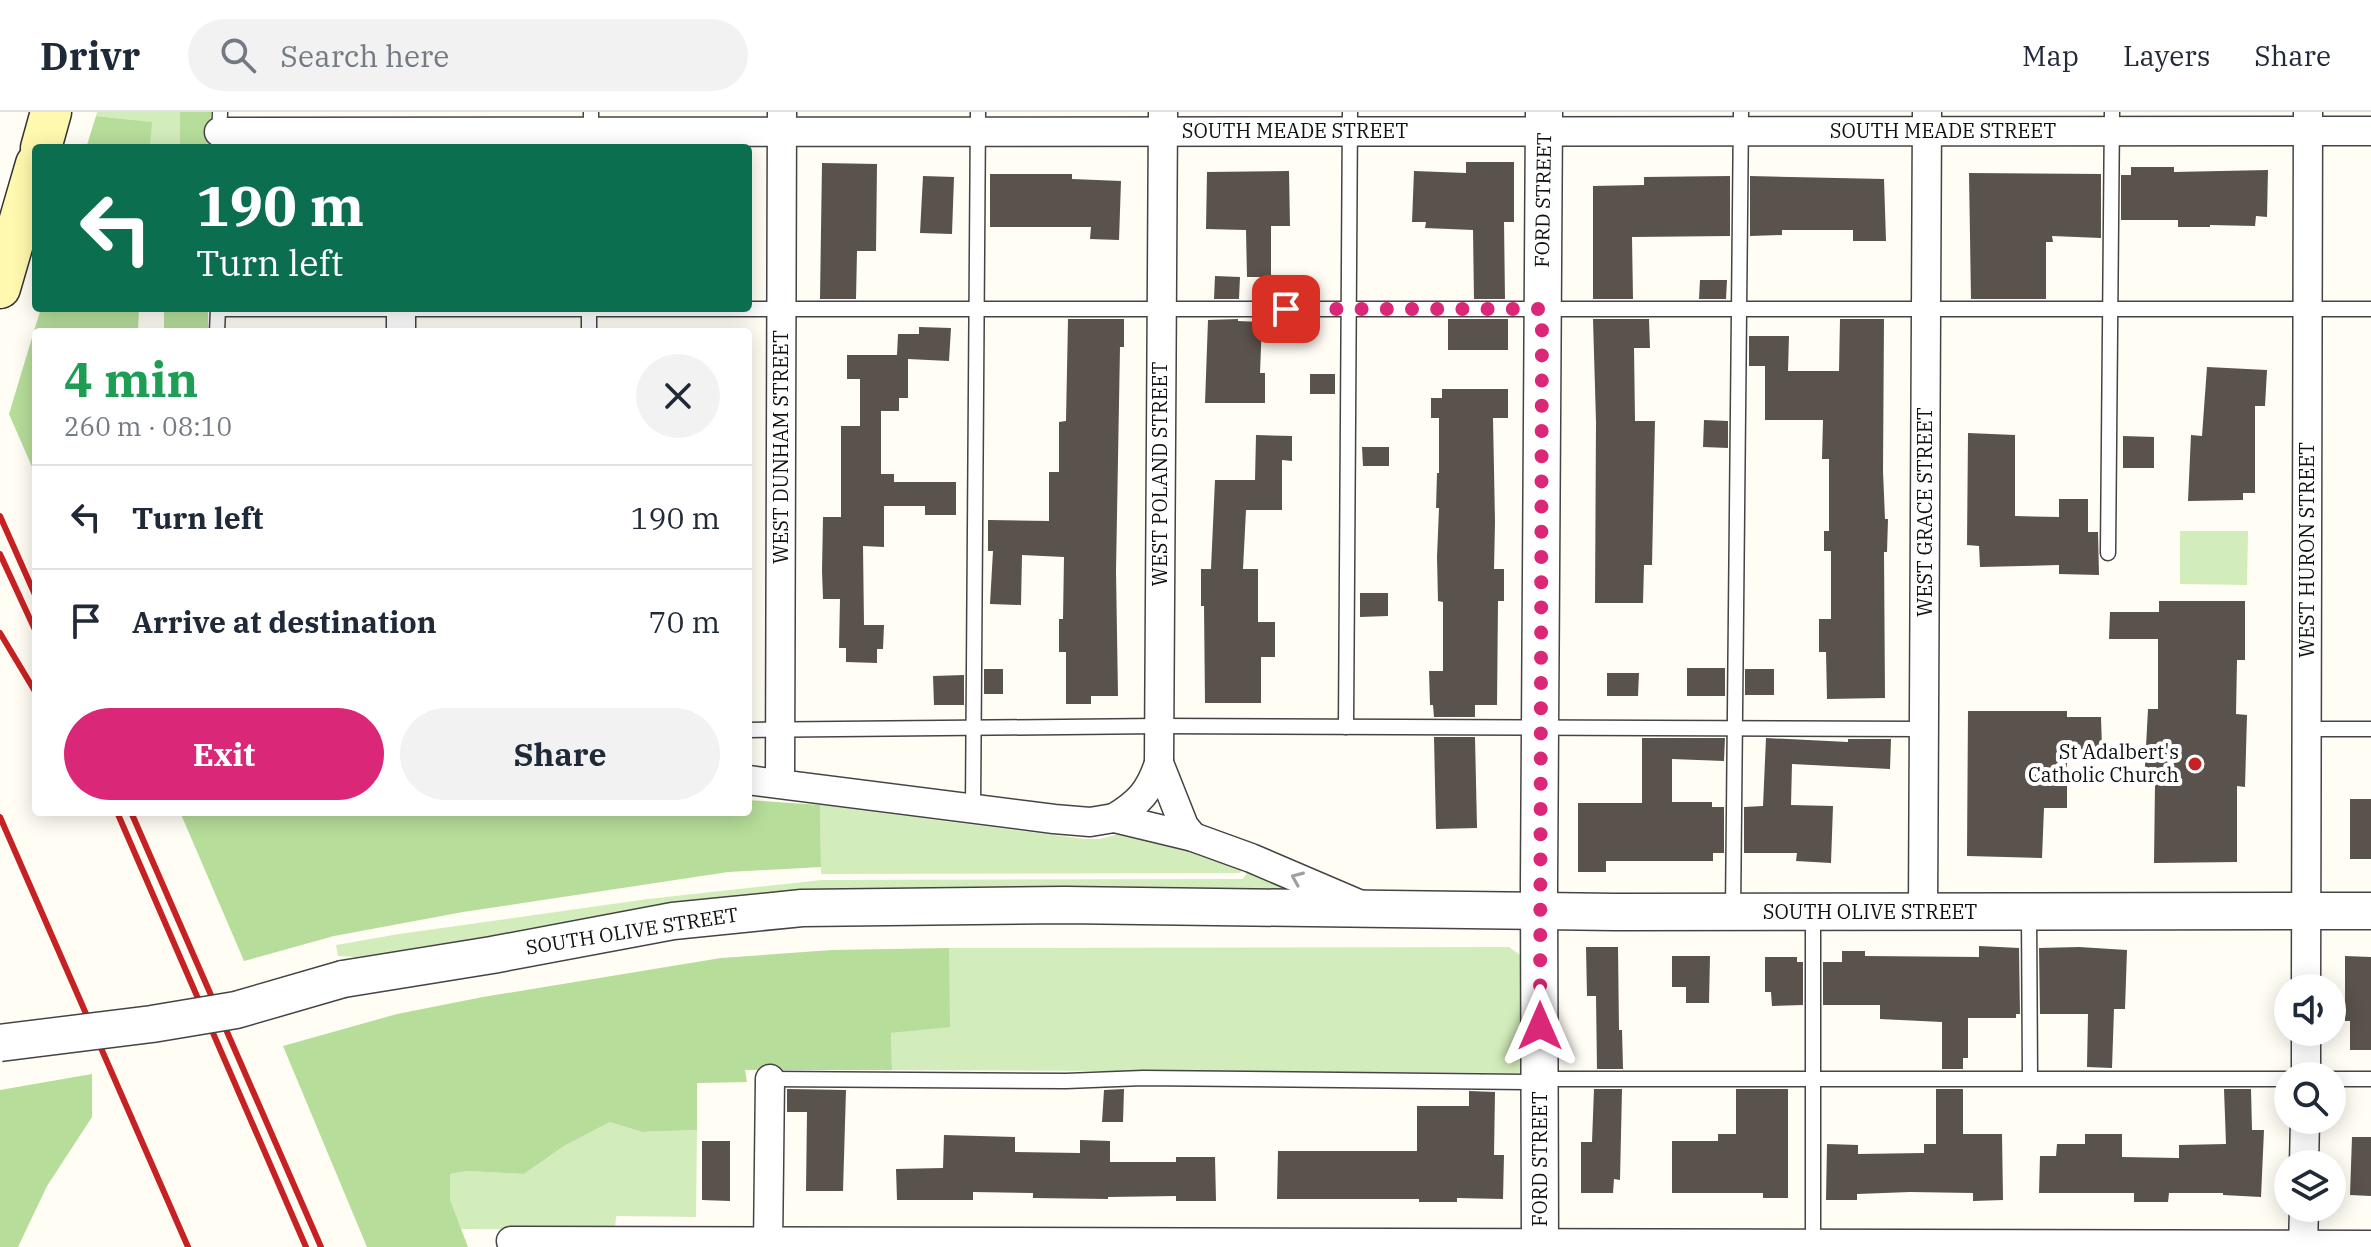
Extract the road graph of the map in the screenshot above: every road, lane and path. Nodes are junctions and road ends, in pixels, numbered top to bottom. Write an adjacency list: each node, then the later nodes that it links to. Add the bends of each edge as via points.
1 (51, 112): 15 (main road)
2 (1927, 121): 3 (street, SOUTH MEADE STREET); 10 (street, SOUTH MEADE STREET); 25 (street, WEST GRACE STREET)
3 (2112, 121): 4 (street, SOUTH MEADE STREET); 26 (lane)
4 (2308, 121): 14 (street, SOUTH MEADE STREET); 27 (street, WEST HURON STREET)
5 (782, 122): 6 (street, SOUTH MEADE STREET); 13 (street, SOUTH MEADE STREET); 19 (street, WEST DUNHAM STREET)
6 (978, 122): 7 (street, SOUTH MEADE STREET); 20 (lane)
7 (1163, 122): 8 (street, SOUTH MEADE STREET); 21 (street, WEST POLAND STREET)
8 (1350, 122): 9 (street, SOUTH MEADE STREET); 22 (lane)
9 (1544, 122): 10 (street, SOUTH MEADE STREET); 23 (street, FORD STREET)
10 (1741, 122): 24 (lane)
11 (219, 131): 12 (street, SOUTH MEADE STREET)
12 (402, 131): 13 (street, SOUTH MEADE STREET)
13 (591, 131)
14 (2371, 131)
15 (42, 144)
16 (31, 181): 17 (main road)
17 (0, 288)
18 (752, 309): 19 (lane)
19 (781, 309): 20 (lane); 39 (street, WEST DUNHAM STREET)
20 (976, 309): 21 (lane); 32 (lane)
21 (1161, 309): 22 (lane); 30 (street, WEST POLAND STREET)
22 (1349, 309): 23 (lane); 31 (lane)
23 (1542, 309): 24 (lane); 33 (street, FORD STREET)
24 (1737, 309): 25 (lane); 34 (lane)
25 (1926, 309): 26 (lane); 35 (street, WEST GRACE STREET)
26 (2112, 309): 27 (lane); 29 (lane)
27 (2307, 309): 28 (lane); 36 (street, WEST HURON STREET)
28 (2371, 309)
29 (2108, 553)
30 (1159, 726): 31 (lane); 32 (lane); 40 (street, WEST POLAND STREET)
31 (1346, 727): 33 (lane)
32 (973, 728): 39 (lane); 43 (lane)
33 (1540, 728): 34 (lane); 49 (street, FORD STREET)
34 (1734, 728): 35 (lane); 50 (lane)
35 (1924, 729): 52 (street, WEST GRACE STREET)
36 (2307, 729): 37 (lane); 47 (street, WEST HURON STREET)
37 (2371, 729)
38 (752, 730): 39 (lane)
39 (780, 730): 42 (street, WEST DUNHAM STREET)
40 (1159, 763): 44 (street, WEST POLAND STREET, via 1152,787); 45 (street)
41 (752, 780): 42 (street, SOUTH OLIVE STREET)
42 (780, 783): 43 (street, SOUTH OLIVE STREET)
43 (973, 808): 44 (street, SOUTH OLIVE STREET, via 1078,821)
44 (1114, 818): 45 (street, SOUTH OLIVE STREET)
45 (1193, 837): 46 (street, SOUTH OLIVE STREET, one-way to 45)
46 (1369, 908): 49 (street, SOUTH OLIVE STREET); 55 (street, SOUTH OLIVE STREET, bridge, via 802,908 673,921 343,979 236,1010)
47 (2306, 911): 48 (street, SOUTH OLIVE STREET); 53 (street, SOUTH OLIVE STREET); 54 (street, WEST HURON STREET)
48 (2371, 911)
49 (1539, 912): 50 (street, SOUTH OLIVE STREET); 62 (street, FORD STREET)
50 (1733, 912): 51 (street, SOUTH OLIVE STREET)
51 (1813, 912): 52 (street, SOUTH OLIVE STREET); 58 (lane)
52 (1923, 912): 53 (street, SOUTH OLIVE STREET)
53 (2029, 913): 56 (lane)
54 (2306, 974)
55 (0, 1043)
56 (2030, 1078): 58 (lane); 59 (lane)
57 (770, 1079): 62 (lane); 65 (street)
58 (1813, 1079): 62 (lane); 66 (lane)
59 (2274, 1079)
60 (2346, 1079): 61 (lane)
61 (2371, 1079)
62 (1540, 1081): 67 (street, FORD STREET)
63 (2304, 1222): 69 (street)
64 (511, 1241): 65 (street)
65 (768, 1244): 67 (street)
66 (1813, 1244): 67 (street); 69 (street)
67 (1540, 1245)
68 (2371, 1245): 69 (street)
69 (2303, 1246)

